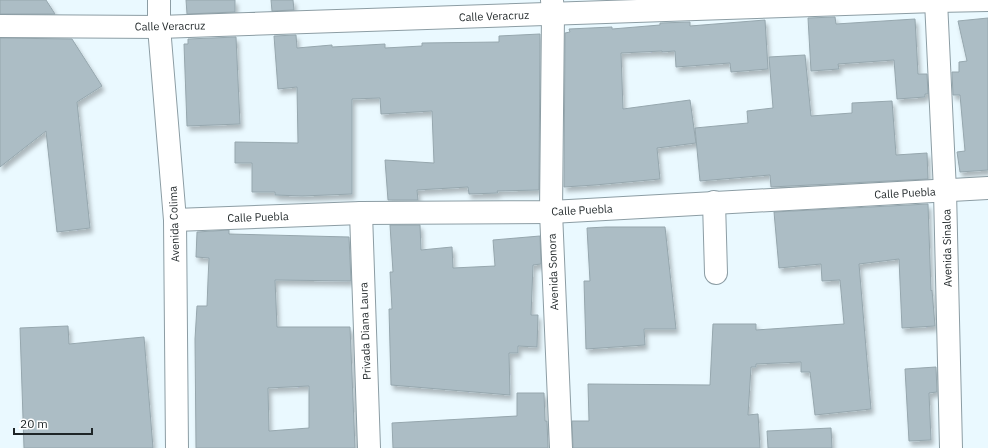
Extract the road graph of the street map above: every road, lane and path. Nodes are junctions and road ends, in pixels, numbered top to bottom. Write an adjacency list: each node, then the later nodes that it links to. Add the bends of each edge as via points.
1 (159, 0): 6 (street, Avenida Colima)
2 (988, 0): 3 (street, Calle Veracruz)
3 (936, 1): 4 (street, Calle Veracruz); 8 (street, Avenida Sinaloa)
4 (553, 7): 6 (street, Calle Veracruz); 10 (street, Avenida Sonora)
5 (0, 26): 6 (street, Calle Veracruz)
6 (159, 27): 12 (street, Avenida Colima)
7 (988, 188): 8 (street, Calle Puebla)
8 (946, 191): 9 (street, Calle Puebla); 17 (street, Avenida Sinaloa)
9 (714, 202): 10 (street, Calle Puebla); 13 (street)
10 (551, 212): 11 (street, Calle Puebla); 16 (street, Avenida Sonora)
11 (361, 213): 12 (street, Calle Puebla); 15 (street, Privada Diana Laura)
12 (175, 220): 14 (street, Avenida Colima)
13 (716, 273)
14 (176, 448)
15 (369, 448)
16 (561, 448)
17 (951, 448)

